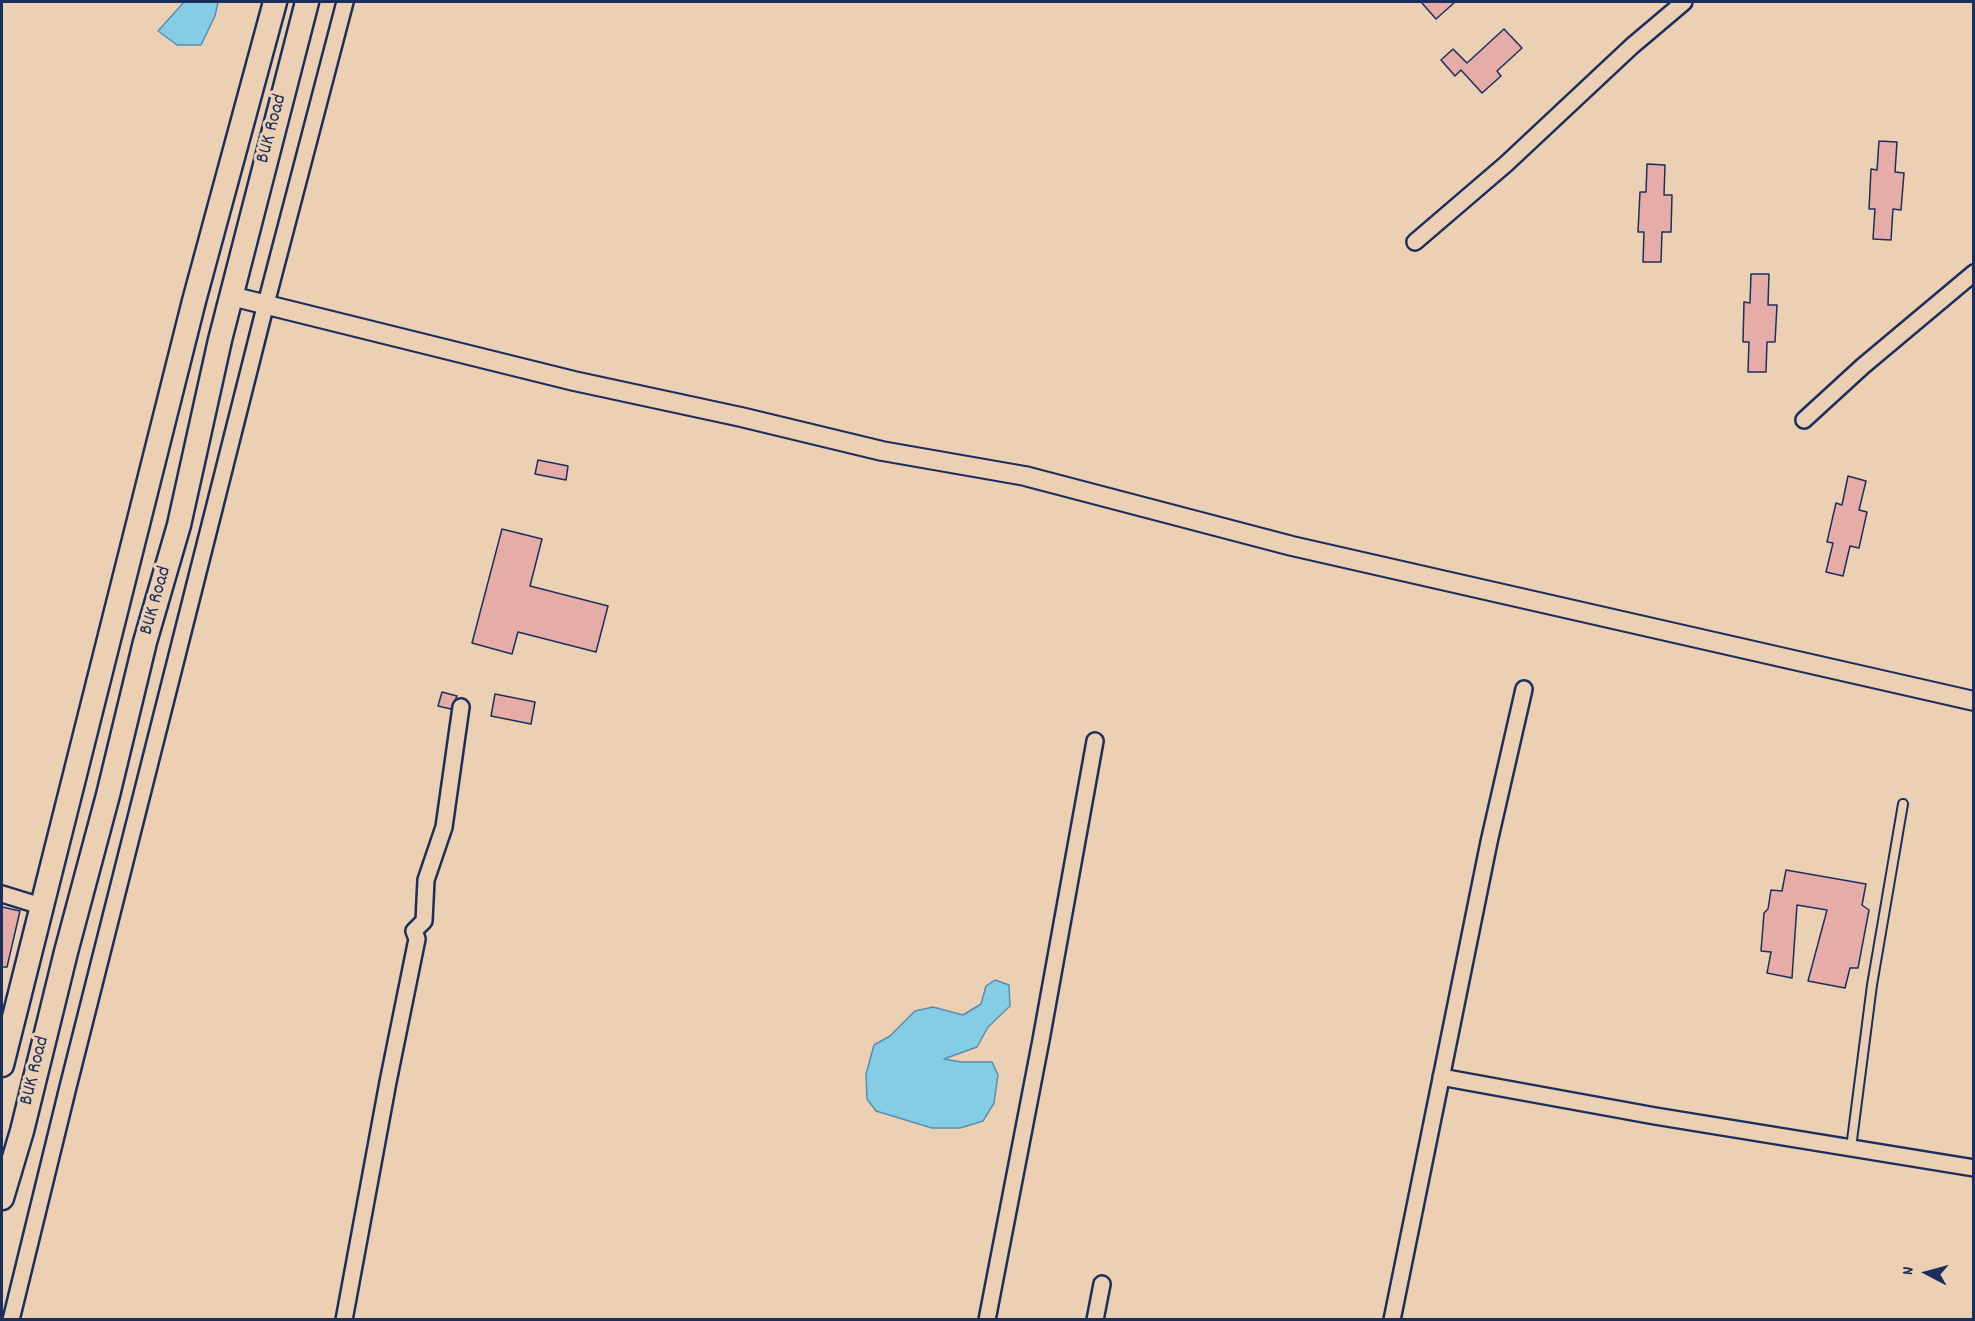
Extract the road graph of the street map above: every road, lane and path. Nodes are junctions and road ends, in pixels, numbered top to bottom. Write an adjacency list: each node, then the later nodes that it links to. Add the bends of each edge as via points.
1 (275, 2): 16 (main road, BUK Road, via 194,301)
2 (307, 2): 7 (main road, BUK Road)
3 (345, 2): 8 (street)
4 (1684, 2): 5 (street)
5 (1415, 242)
6 (1974, 273): 9 (street)
7 (230, 301): 8 (street); 21 (main road, BUK Road, via 179,525 145,642)
8 (264, 312): 11 (street, via 882,451 1025,476 1292,546); 23 (street)
9 (1804, 420)
10 (1524, 689): 18 (street)
11 (1974, 701)
12 (461, 706): 24 (street, via 444,827 426,880 424,921 414,931 417,939)
13 (1095, 741): 25 (street)
14 (1903, 804): 19 (lane, via 1872,985)
15 (2, 894): 16 (street)
16 (41, 906): 17 (main road, BUK Road)
17 (2, 1065)
18 (1441, 1077): 19 (street); 27 (street)
19 (1851, 1148): 20 (street)
20 (1974, 1168)
21 (2, 1198)
22 (1102, 1284): 26 (street)
23 (11, 1320)
24 (344, 1320)
25 (987, 1320)
26 (1095, 1320)
27 (1392, 1320)

